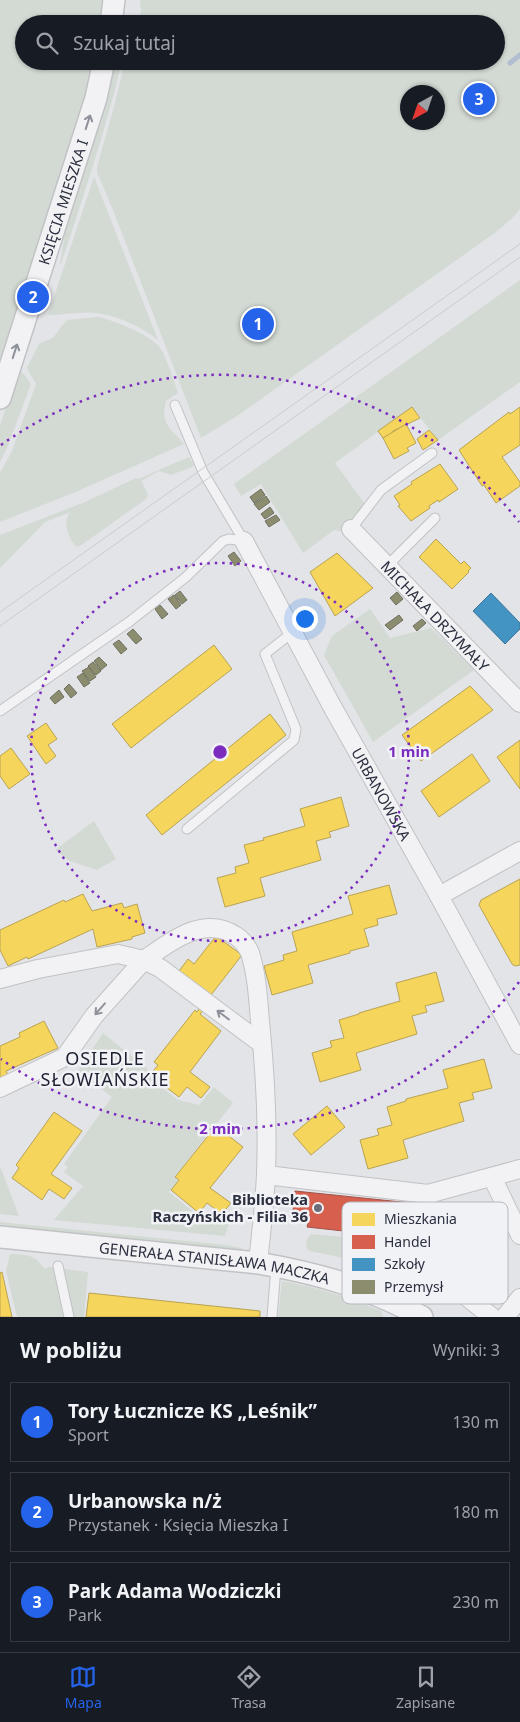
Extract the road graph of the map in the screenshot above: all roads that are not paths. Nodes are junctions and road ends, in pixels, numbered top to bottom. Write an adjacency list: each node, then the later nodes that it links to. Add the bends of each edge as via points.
1 (114, 0): 2 (street)
2 (112, 15)
3 (102, 70): 4 (street, KSIĘCIA MIESZKA I, one-way to 3, via 96,98)
4 (0, 398)
5 (175, 405): 9 (lane, via 203,472)
6 (432, 453): 8 (lane, via 381,490)
7 (435, 518): 10 (lane, via 393,560)
8 (351, 529): 10 (street, MICHAŁA DRZYMAŁY)
9 (244, 541): 11 (street, URBANOWSKA); 13 (lane, via 223,541 186,578 130,622)
10 (392, 570): 12 (street, MICHAŁA DRZYMAŁY)
11 (293, 632): 14 (lane, via 265,654 296,729 294,740); 16 (street, URBANOWSKA)
12 (520, 703)
13 (0, 710)
14 (187, 829)
15 (520, 851): 16 (street)
16 (439, 896): 20 (street, URBANOWSKA)
17 (144, 960): 18 (street, via 118,954); 19 (street, one-way to 17); 19 (street, via 175,938 196,930 214,928 231,932 245,944 252,961); 21 (street, one-way to 21, via 94,1016 65,1057)
18 (0, 979)
19 (262, 1044): 23 (street)
20 (520, 1045)
21 (0, 1088)
22 (520, 1169): 24 (street)
23 (266, 1175): 25 (street); 31 (street)
24 (492, 1176): 25 (street); 27 (street)
25 (428, 1194): 26 (street)
26 (427, 1202)
27 (505, 1202)
28 (508, 1209): 29 (street)
29 (520, 1234)
30 (0, 1237): 31 (street, GENERAŁA STANISŁAWA MACZKA)
31 (267, 1265): 33 (street, GENERAŁA STANISŁAWA MACZKA); 38 (lane)
32 (58, 1266): 37 (lane)
33 (342, 1282)
34 (520, 1298): 41 (street)
35 (385, 1304): 39 (street, GENERAŁA STANISŁAWA MACZKA)
36 (476, 1304): 40 (street)
37 (69, 1317)
38 (272, 1317)
39 (422, 1317)
40 (492, 1317)
41 (505, 1317)

